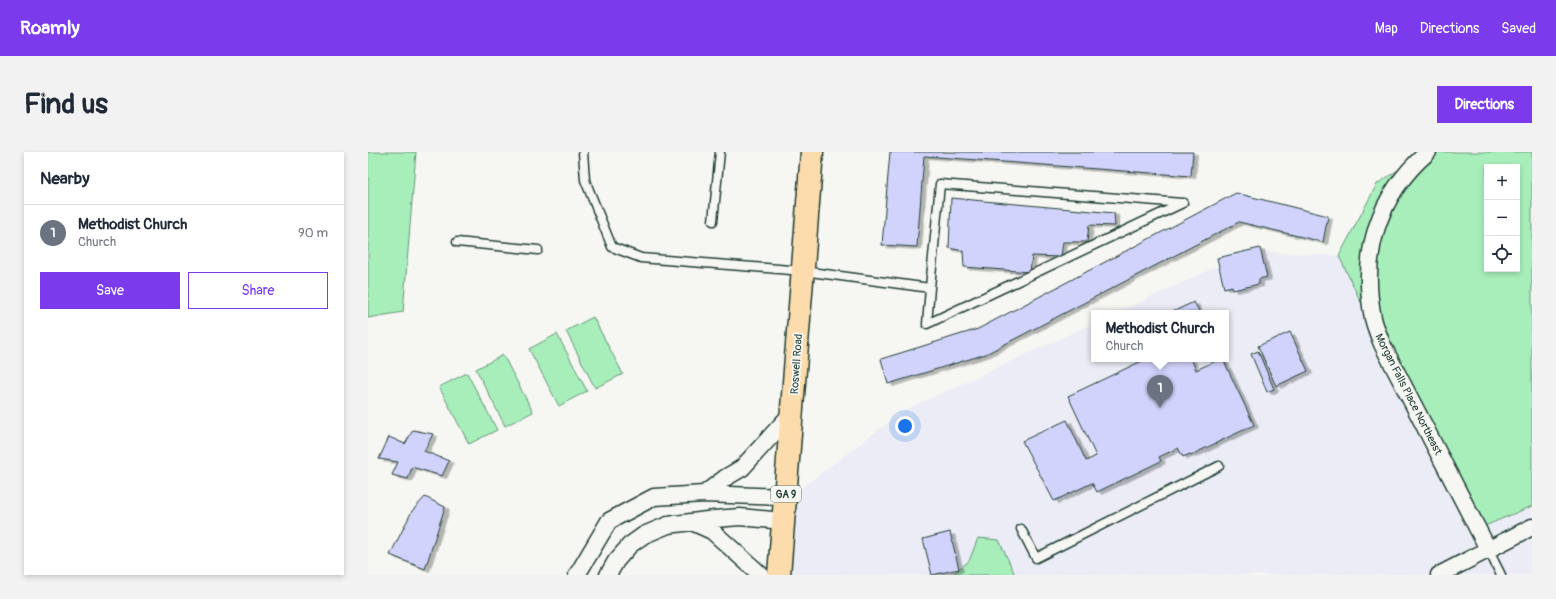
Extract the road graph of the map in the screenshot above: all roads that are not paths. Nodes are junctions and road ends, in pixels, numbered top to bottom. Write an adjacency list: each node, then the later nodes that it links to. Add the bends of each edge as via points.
1 (583, 152): 8 (lane, via 585,180 612,247 641,258)
2 (720, 152): 5 (lane)
3 (812, 152): 8 (main road, Roswell Road / GA 9)
4 (1428, 152): 18 (street, Morgan Falls Place Northeast, via 1395,188 1382,213 1371,245 1368,284 1373,320 1382,344)
5 (713, 221)
6 (457, 242): 7 (lane)
7 (538, 250)
8 (802, 271): 9 (lane); 10 (main road, Roswell Road / GA 9)
9 (930, 288): 9 (lane, via 927,324 1183,203 940,184)
10 (792, 413): 12 (street, via 742,468); 13 (main road, Roswell Road / GA 9)
11 (1219, 466): 17 (lane, via 1036,558)
12 (704, 494): 13 (street); 19 (street, via 654,497 609,521)
13 (785, 497): 14 (main road, Roswell Road / GA 9)
14 (783, 521): 15 (street, via 740,517); 22 (main road, Roswell Road / GA 9)
15 (692, 522): 20 (street, via 668,525 644,535 630,545); 21 (street, via 712,531)
16 (1532, 527): 18 (street)
17 (1021, 529)
18 (1488, 549): 23 (street); 24 (lane)
19 (577, 575)
20 (608, 575)
21 (762, 575)
22 (779, 575)
23 (1439, 575)
24 (1501, 575)

